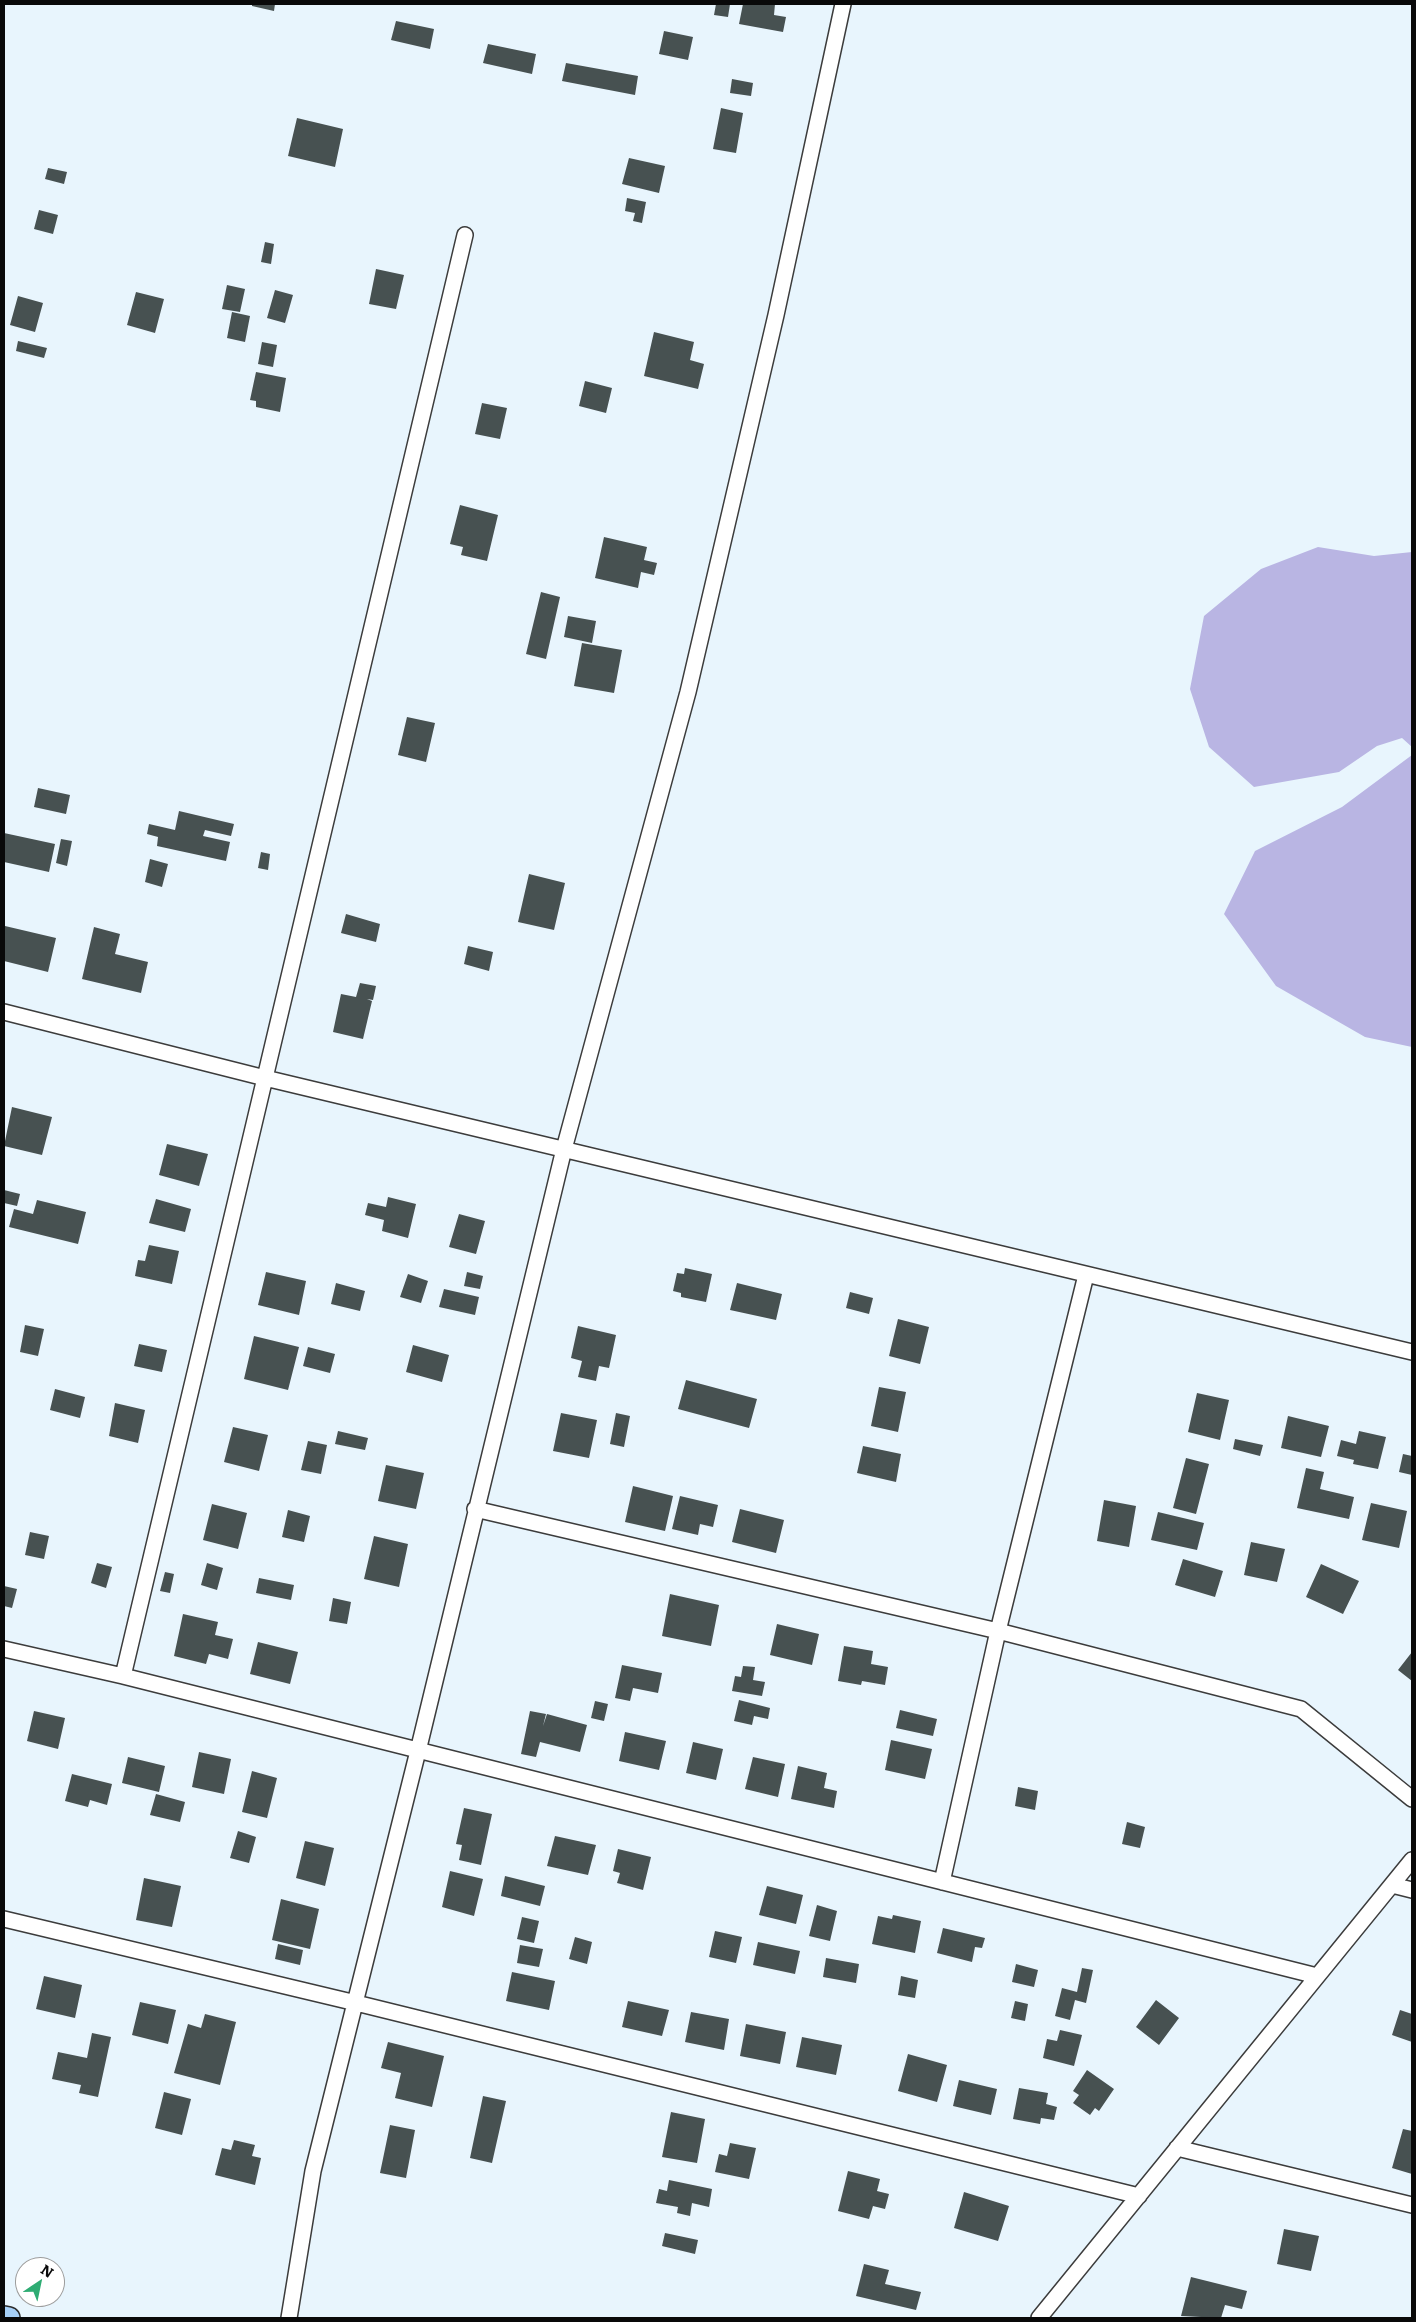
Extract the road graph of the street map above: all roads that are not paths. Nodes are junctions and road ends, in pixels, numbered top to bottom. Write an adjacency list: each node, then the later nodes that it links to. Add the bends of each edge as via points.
1 (844, 4): 5 (street, via 688,692)
2 (465, 235): 4 (street)
3 (4, 1012): 4 (street)
4 (265, 1078): 5 (street); 11 (street)
5 (564, 1149): 6 (street); 8 (street)
6 (1086, 1275): 7 (street); 9 (street)
7 (1412, 1352)
8 (475, 1510): 9 (street); 12 (street)
9 (998, 1631): 13 (street, via 1302,1709); 15 (street)
10 (4, 1649): 11 (street)
11 (123, 1676): 12 (street)
12 (418, 1751): 15 (street); 20 (street)
13 (1412, 1799)
14 (1412, 1860): 16 (street)
15 (942, 1882): 19 (street)
16 (1392, 1885): 17 (street); 19 (street)
17 (1412, 1890)
18 (4, 1919): 20 (street)
19 (1317, 1976): 21 (street)
20 (356, 2003): 22 (street); 26 (street, via 312,2171)
21 (1177, 2148): 22 (street); 23 (street)
22 (1138, 2196): 27 (street)
23 (1412, 2205)
24 (4, 2317): 25 (street)
25 (9, 2318)
26 (289, 2318)
27 (1039, 2318)

